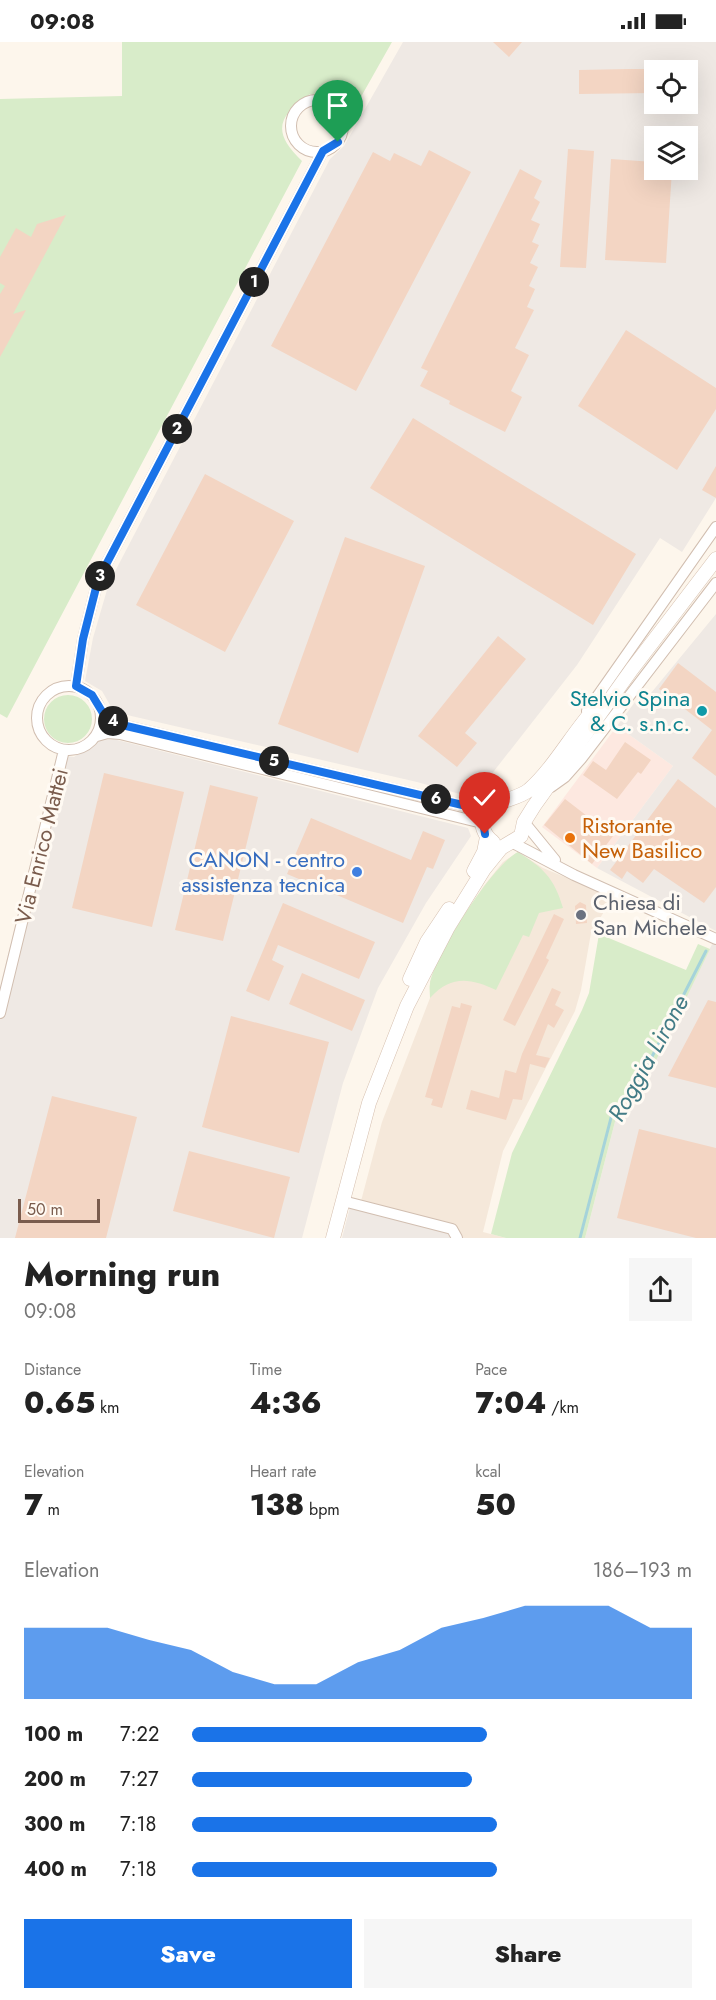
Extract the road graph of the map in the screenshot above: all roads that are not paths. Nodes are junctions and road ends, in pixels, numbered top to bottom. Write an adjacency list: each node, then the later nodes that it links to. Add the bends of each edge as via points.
1 (323, 151): 1 (street, via 338,142 342,134 341,116 329,103 312,100 298,108 292,131 300,145); 6 (street, via 98,580)
2 (716, 527): 8 (street)
3 (716, 559): 5 (main road)
4 (716, 583): 11 (street, via 581,759)
5 (632, 669): 8 (main road); 11 (main road)
6 (76, 686): 7 (street, via 92,695); 10 (street, Via Enrico Mattei, via 56,688 47,694 37,711 45,740)
7 (101, 711): 9 (street); 14 (street, via 106,718 122,725)
8 (577, 727): 12 (main road, via 530,788)
9 (97, 735): 10 (street, Via Enrico Mattei, via 82,748); 14 (street, via 120,734)
10 (64, 750): 18 (street, Via Enrico Mattei)
11 (546, 790): 13 (main road)
12 (501, 803): 13 (main road, via 516,807); 14 (main road)
13 (524, 822): 15 (main road, via 522,833); 16 (street)
14 (486, 823): 15 (main road, via 493,843); 20 (main road, via 480,860 427,942 376,1058)
15 (510, 844): 16 (street); 19 (main road, via 489,863 465,899 407,1006 369,1103)
16 (566, 871): 17 (street)
17 (716, 939)
18 (0, 1013)
19 (343, 1201): 21 (main road); 22 (street, via 452,1229)
20 (324, 1238)
21 (333, 1238)
22 (457, 1238)

